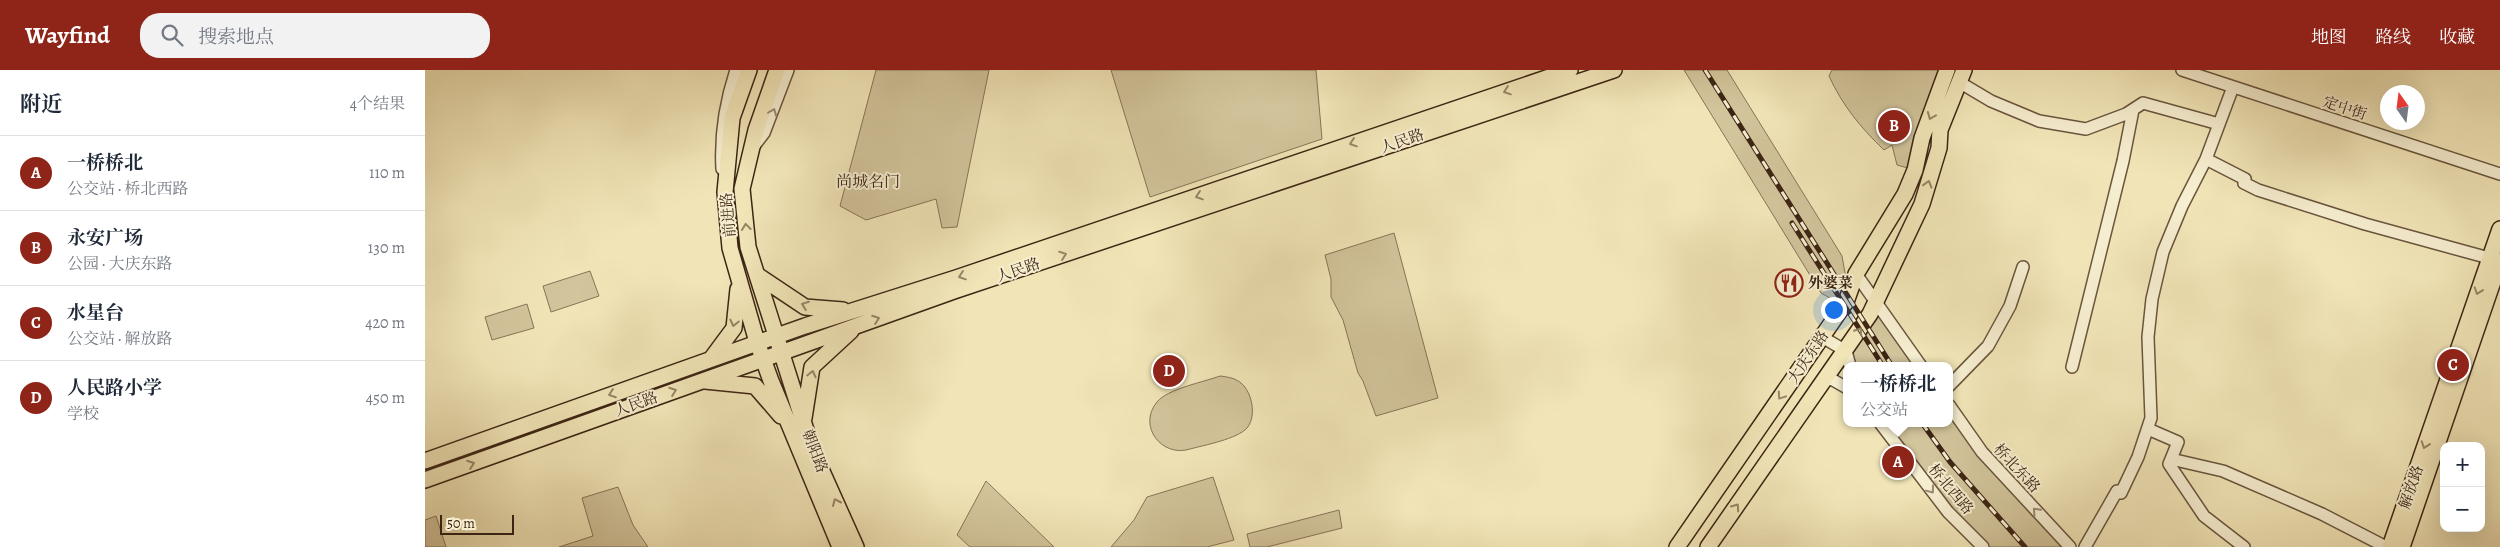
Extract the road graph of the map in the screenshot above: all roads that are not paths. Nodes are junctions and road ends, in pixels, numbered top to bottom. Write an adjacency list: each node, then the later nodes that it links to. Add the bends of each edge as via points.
1 (736, 70): 18 (street, via 726,98 721,146)
2 (749, 70): 18 (main road, 前进路, via 732,118)
3 (777, 70): 15 (main road, 前进路)
4 (788, 70): 15 (street, one-way to 4, via 764,133)
5 (1570, 70): 26 (main road, 人民路, one-way to 26, via 975,272)
6 (1614, 70): 26 (main road, 人民路, one-way to 6)
7 (1947, 70): 22 (main road, 大庆东路, one-way to 22, via 1905,194)
8 (2181, 70): 11 (street, 定中街)
9 (2219, 70): 11 (street)
10 (1961, 76): 13 (street, via 1991,101 2039,121 2086,129); 25 (main road, 大庆东路, one-way to 10, via 1922,204 1939,148 1940,130)
11 (2216, 81): 12 (street, 定中街)
12 (2233, 87): 14 (street); 17 (street, 定中街)
13 (2133, 110): 14 (street, via 2143,103); 36 (street)
14 (2219, 124): 16 (street)
15 (751, 149): 23 (main road, 前进路, one-way to 15, via 749,246 742,189)
16 (2206, 159): 20 (street, via 2245,179 2244,184 2258,190); 44 (street, via 2163,252 2148,337 2151,418)
17 (2500, 174)
18 (725, 192): 24 (main road, 前进路, via 730,248)
19 (2500, 228): 20 (main road, 解放路)
20 (2495, 260): 57 (main road, 解放路, one-way to 57); 58 (main road, 解放路)
21 (2023, 267): 39 (street, via 2010,306 1987,346)
22 (1856, 274): 25 (street); 28 (main road, 大庆东路, via 1846,302)
23 (757, 275): 26 (main road, one-way to 23, via 805,307); 27 (main road, 前进路)
24 (739, 280): 29 (main road, 前进路); 32 (main road, one-way to 32, via 734,328)
25 (1875, 301): 30 (main road, 大庆东路, one-way to 25); 35 (street)
26 (854, 318): 27 (main road, 人民路); 31 (main road, 人民路); 42 (main road, one-way to 26, via 812,367)
27 (777, 336): 29 (main road, 人民路); 31 (main road, 前进路)
28 (1822, 337): 30 (street); 50 (main road, 大庆东路, one-way to 50)
29 (757, 342): 32 (main road, 人民路); 33 (main road, 前进路)
30 (1846, 351): 34 (street); 37 (main road, 大庆东路)
31 (781, 352): 33 (main road, 人民路); 42 (main road, 朝阳路)
32 (711, 359): 46 (main road, 人民路, one-way to 46)
33 (763, 359): 38 (main road, 人民路); 42 (main road, 朝阳路)
34 (1850, 362)
35 (1918, 362)
36 (2072, 367)
37 (1825, 379): 40 (street); 51 (main road, 大庆东路, one-way to 37)
38 (701, 381): 42 (main road, via 755,386); 47 (main road, 人民路, one-way to 38)
39 (1953, 382)
40 (1843, 386)
41 (1953, 411): 53 (street, 桥北东路, one-way to 41, via 1982,452)
42 (797, 423): 48 (main road, 朝阳路); 49 (main road, 朝阳路, one-way to 42)
43 (1883, 427): 52 (street, 桥北西路, one-way to 52, via 1948,512)
44 (2147, 429): 45 (street, via 2179,442); 54 (street, via 2121,494 2117,492)
45 (2171, 459): 55 (street, via 2169,464 2204,516); 56 (street, via 2223,471 2322,514)
46 (425, 461)
47 (425, 480)
48 (840, 547)
49 (856, 547)
50 (1677, 547)
51 (1708, 547)
52 (1983, 547)
53 (2070, 547)
54 (2085, 547)
55 (2245, 547)
56 (2386, 547)
57 (2390, 547)
58 (2403, 547)

